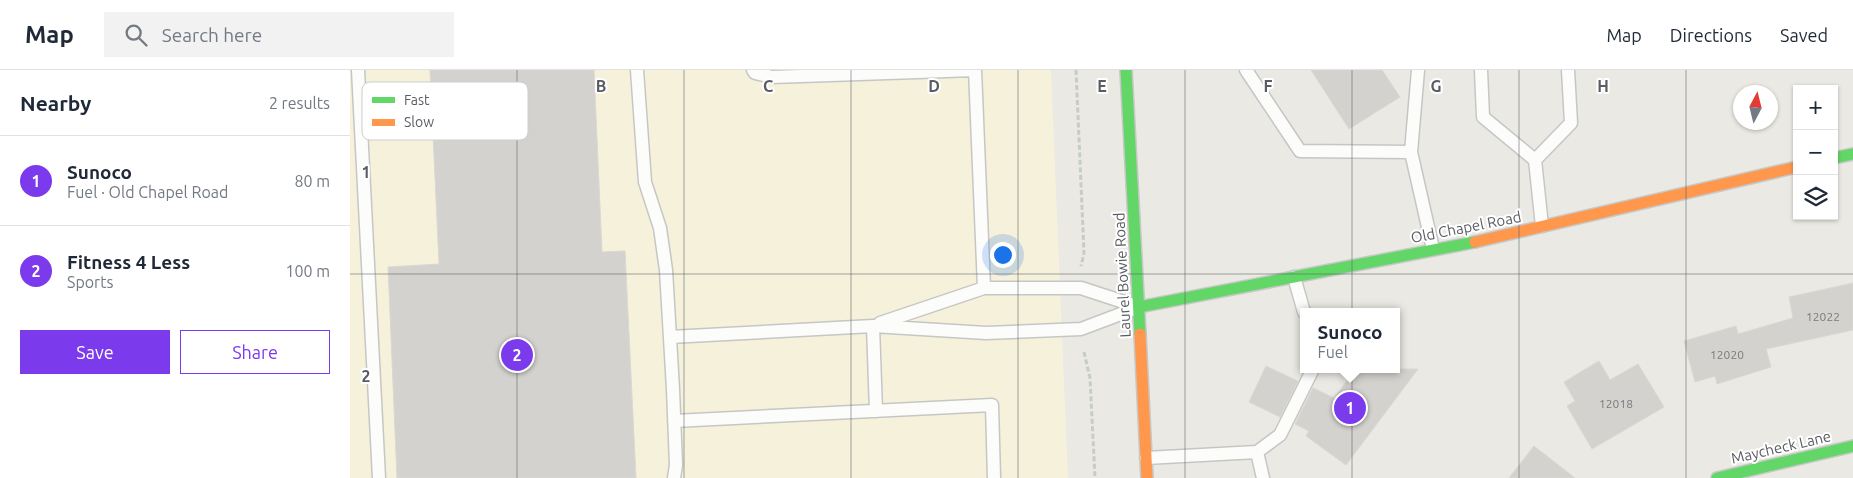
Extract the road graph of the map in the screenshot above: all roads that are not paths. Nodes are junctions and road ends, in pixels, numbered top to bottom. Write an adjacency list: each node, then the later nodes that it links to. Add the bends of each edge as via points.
1 (358, 70): 29 (lane)
2 (638, 70): 22 (lane, via 645,182 660,228)
3 (753, 70): 4 (lane, via 772,77)
4 (975, 70): 18 (lane)
5 (1126, 70): 19 (street, Laurel Bowie Road)
6 (1246, 70): 10 (lane, via 1300,150)
7 (1418, 70): 10 (lane)
8 (1481, 70): 13 (lane, via 1484,117)
9 (1568, 70): 13 (lane, via 1571,123)
10 (1411, 152): 16 (lane)
11 (1853, 154): 12 (street)
12 (1838, 157)
13 (1535, 160): 15 (lane)
14 (1793, 168): 15 (street, Old Chapel Road)
15 (1542, 226): 16 (street, Old Chapel Road)
16 (1433, 249): 17 (street, Old Chapel Road)
17 (1294, 277): 19 (street, Old Chapel Road); 20 (lane)
18 (984, 288): 19 (lane, via 1081,288); 21 (lane)
19 (1139, 307): 21 (lane, via 1081,329 986,333); 28 (street, Laurel Bowie Road)
20 (1303, 308)
21 (873, 326): 22 (lane); 24 (lane)
22 (670, 336): 25 (lane)
23 (1310, 373): 27 (lane, via 1280,435)
24 (876, 411): 25 (lane); 31 (lane, via 992,405)
25 (674, 421): 30 (lane)
26 (1853, 446): 34 (street, Maycheck Lane)
27 (1257, 452): 28 (lane); 33 (lane)
28 (1146, 458): 32 (street, Laurel Bowie Road)
29 (379, 478)
30 (674, 478)
31 (994, 478)
32 (1147, 478)
33 (1263, 478)
34 (1717, 478)

